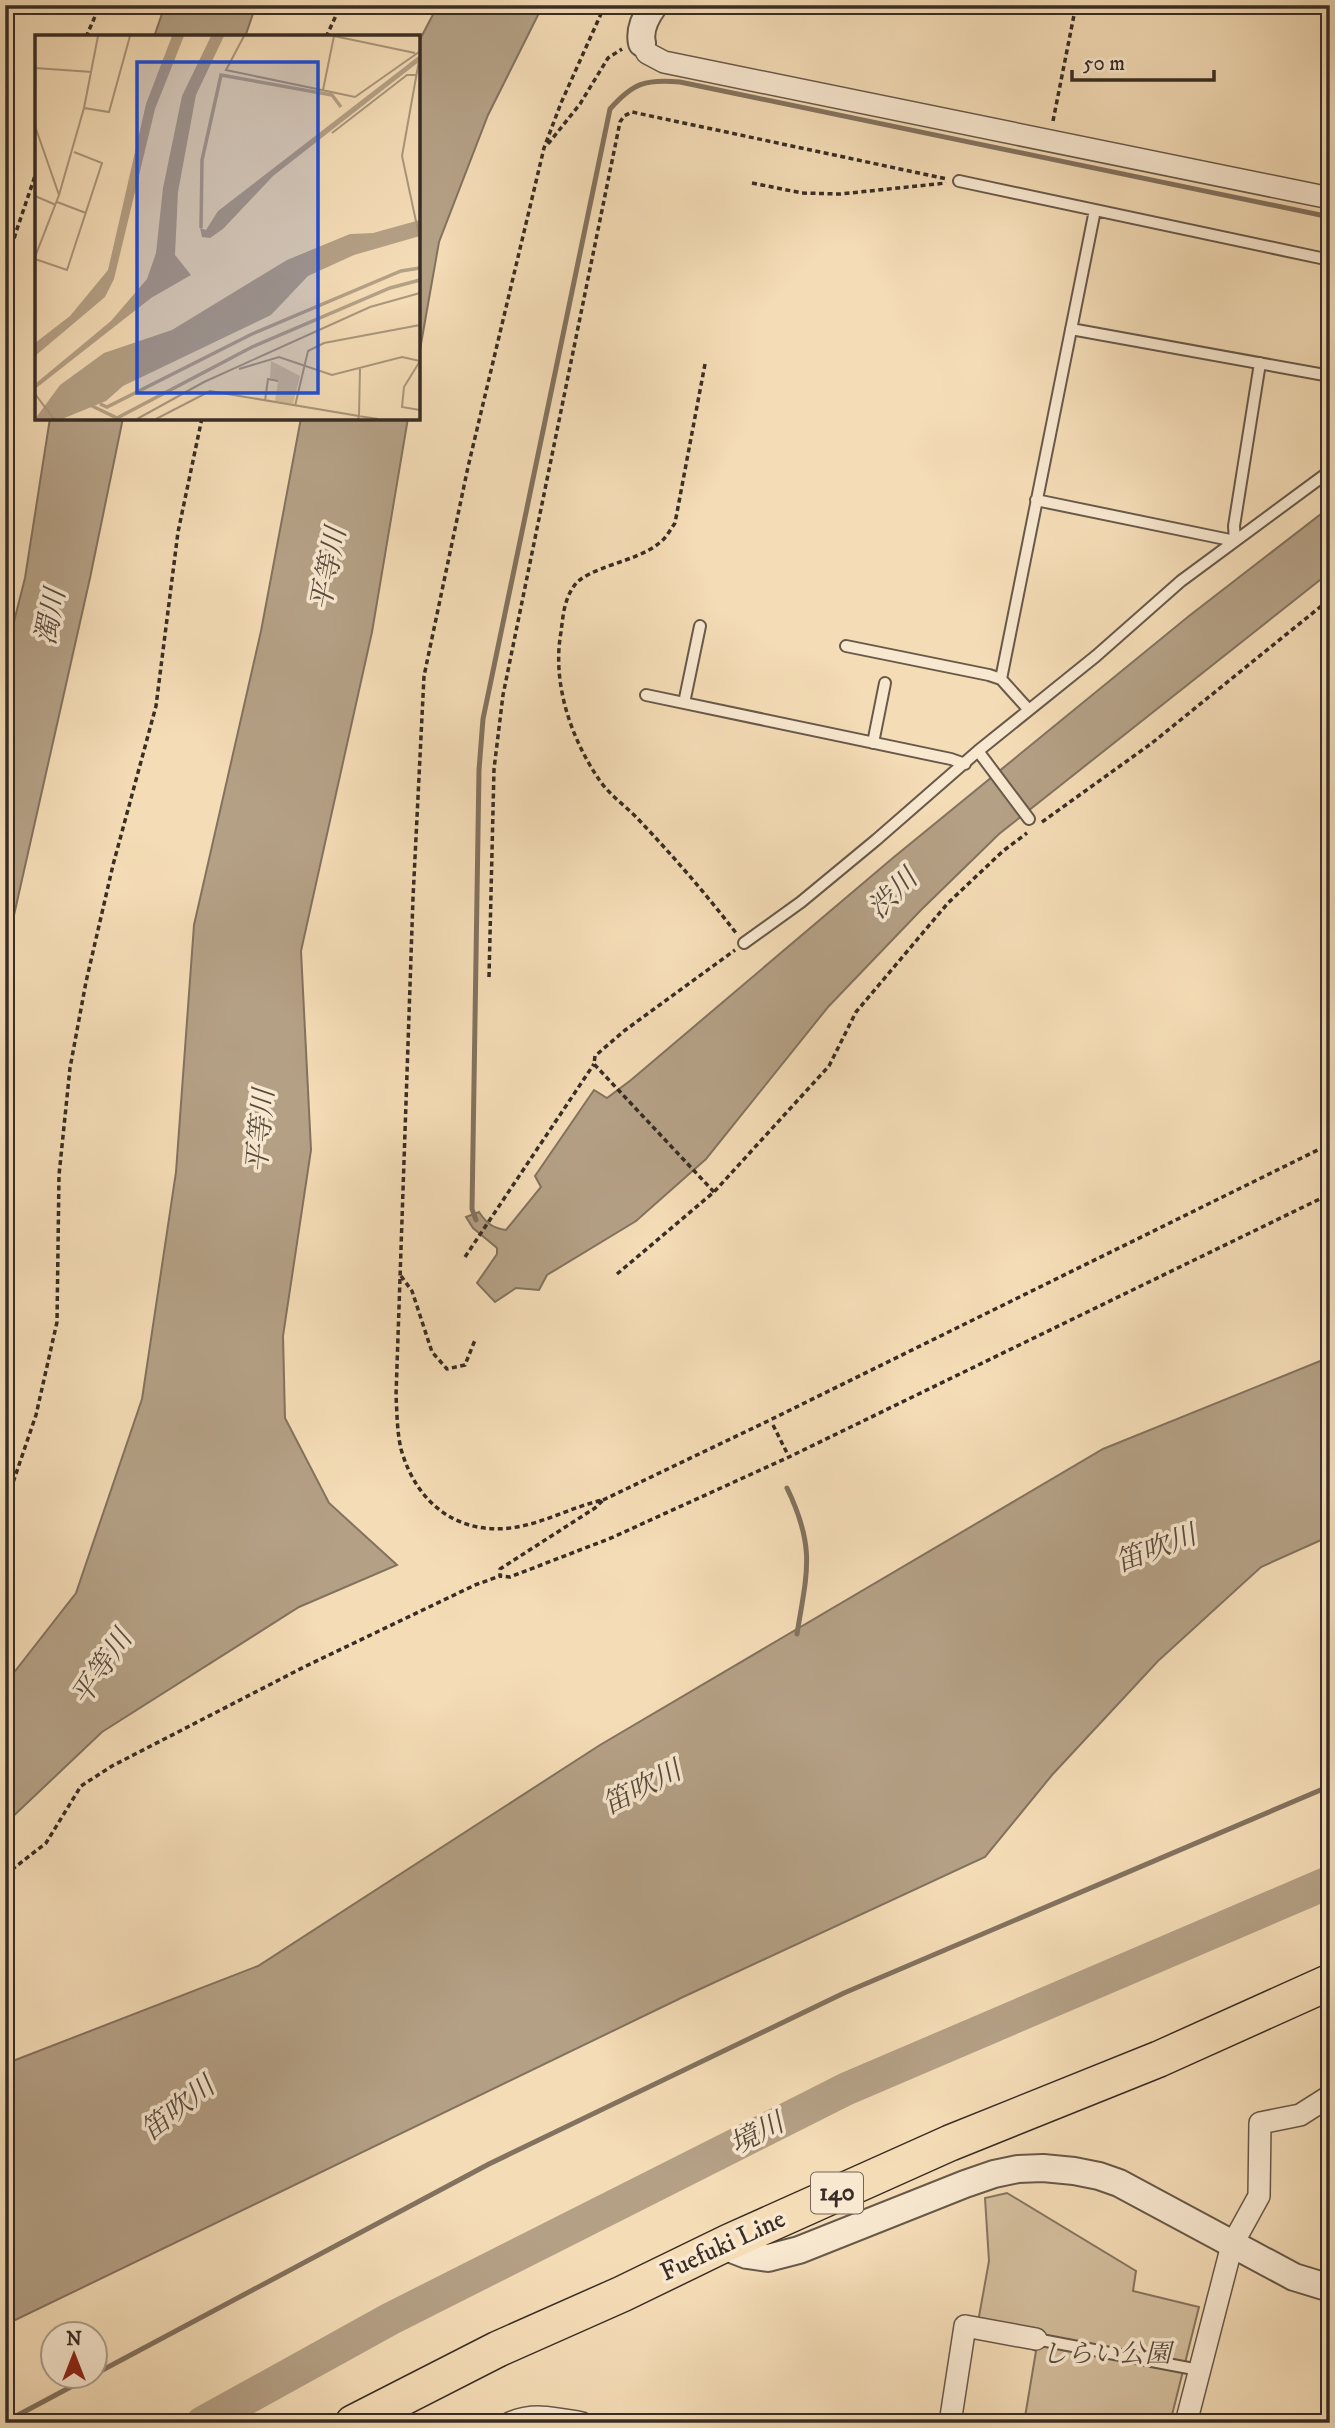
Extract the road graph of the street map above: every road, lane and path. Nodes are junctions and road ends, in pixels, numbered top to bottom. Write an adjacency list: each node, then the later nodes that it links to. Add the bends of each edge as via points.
1 (100, 5): 6 (path)
2 (341, 5): 7 (path)
3 (605, 5): 10 (path)
4 (654, 5): 8 (street, via 643,26)
5 (1076, 5): 9 (path)
6 (87, 35)
7 (327, 35)
8 (642, 43): 9 (street, via 647,52 664,62); 10 (path, via 608,58 580,104)
9 (1049, 140): 14 (street)
10 (544, 148): 46 (path, via 424,676)
11 (35, 176): 17 (path)
12 (959, 181): 13 (path, via 840,194 802,193); 15 (lane); 39 (path, via 632,113 620,122 503,695 494,769)
13 (752, 183)
14 (1330, 198)
15 (1095, 210): 16 (lane); 18 (lane)
16 (1330, 260)
17 (5, 271)
18 (1071, 329): 19 (lane); 24 (lane)
19 (1260, 363): 21 (lane); 25 (lane)
20 (705, 364): 38 (path, via 675,523 660,544 585,575 575,584 566,600 558,649 560,691 582,750 599,780)
21 (1330, 376)
22 (202, 420): 51 (path, via 178,532 156,706 110,878 70,1068 59,1175 57,1322 36,1415)
23 (1330, 471): 25 (lane)
24 (1036, 500): 25 (lane); 29 (lane)
25 (1235, 541): 33 (lane)
26 (1330, 599): 42 (path, via 1152,743 1003,851 957,894 856,1012 828,1066)
27 (700, 626): 32 (lane)
28 (846, 646): 29 (lane)
29 (1001, 679): 33 (lane)
30 (885, 683): 34 (lane)
31 (646, 695): 32 (lane)
32 (684, 703): 34 (lane)
33 (1029, 710): 35 (lane)
34 (873, 743): 36 (lane)
35 (981, 756): 36 (lane); 37 (lane)
36 (965, 764): 38 (lane, via 812,893)
37 (1029, 819)
38 (744, 943): 40 (path, via 624,1031 595,1056)
39 (489, 977)
40 (594, 1064): 42 (path); 44 (path)
41 (1330, 1144): 50 (path)
42 (714, 1192): 45 (path)
43 (1330, 1194): 49 (path)
44 (465, 1257)
45 (617, 1274)
46 (400, 1275): 47 (path, via 412,1291 432,1352 447,1369 465,1365); 50 (path, via 398,1423 401,1448 426,1498 459,1522 497,1530)
47 (475, 1340)
48 (773, 1425): 49 (path)
49 (789, 1457): 52 (path, via 611,1538 510,1577)
50 (603, 1500): 52 (path, via 500,1569)
51 (5, 1506)
52 (500, 1576): 53 (path, via 306,1666 111,1766 81,1786 46,1843)
53 (5, 1875)
54 (1330, 1982): 56 (highway, Fuefuki Line / 140)
55 (1330, 2096): 57 (street, via 1300,2115 1260,2123 1259,2196)
56 (729, 2242): 57 (street, via 734,2250 768,2258 984,2177 1043,2168 1119,2183); 61 (highway, Fuefuki Line / 140, via 498,2349)
57 (1233, 2245): 58 (street, via 1294,2277); 60 (street)
58 (1330, 2288)
59 (1036, 2339): 60 (lane); 64 (street, via 965,2326)
60 (1199, 2370): 65 (street)
61 (353, 2423)
62 (510, 2423): 63 (street, via 540,2416)
63 (582, 2423)
64 (950, 2423)
65 (1186, 2423)

